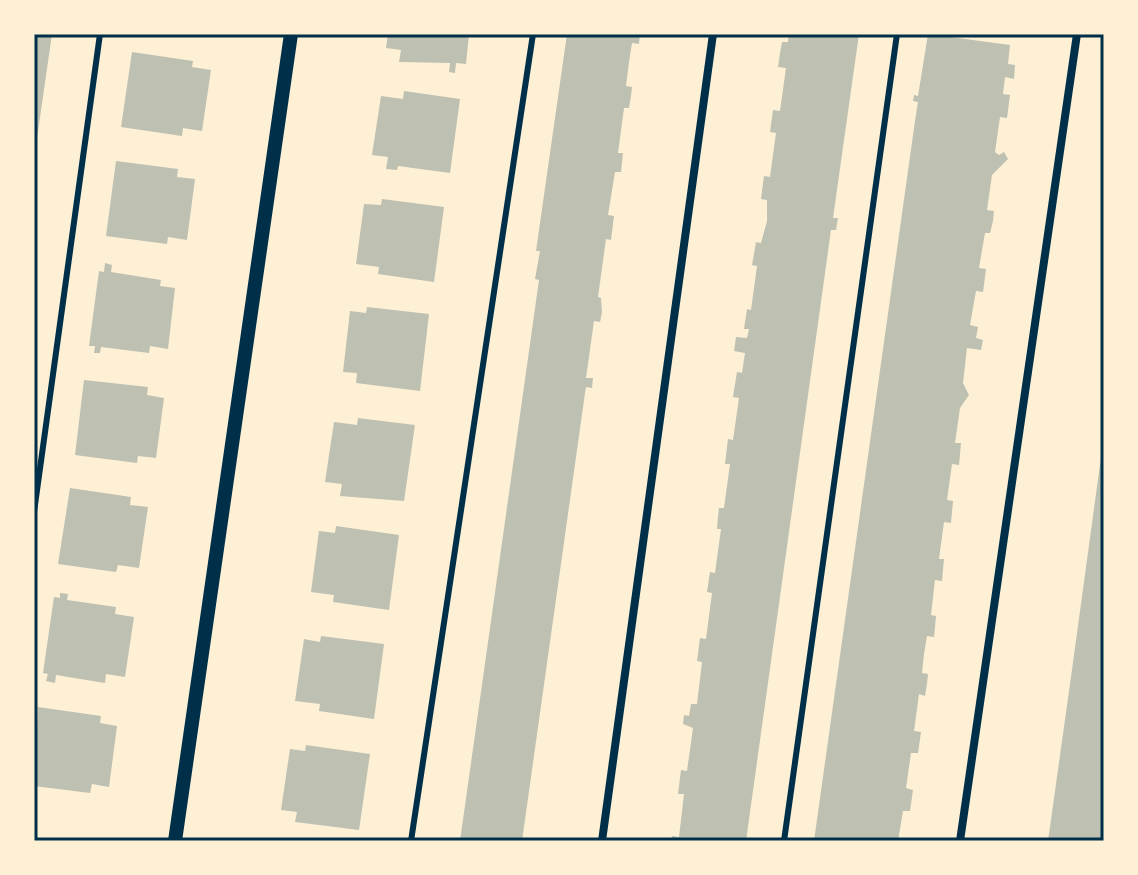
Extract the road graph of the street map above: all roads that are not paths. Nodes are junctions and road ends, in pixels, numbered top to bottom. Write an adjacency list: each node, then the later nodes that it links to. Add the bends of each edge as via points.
1 (100, 34): 7 (lane)
2 (291, 34): 8 (street)
3 (533, 34): 9 (lane)
4 (713, 34): 10 (street)
5 (897, 34): 11 (lane)
6 (1077, 34): 12 (street)
7 (34, 512)
8 (175, 841)
9 (411, 841)
10 (602, 841)
11 (784, 841)
12 (960, 841)

